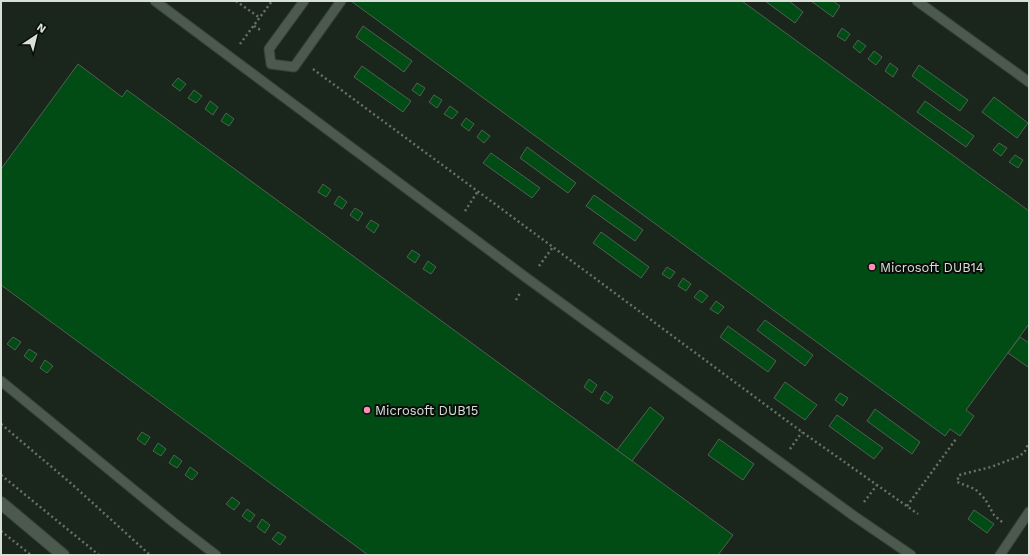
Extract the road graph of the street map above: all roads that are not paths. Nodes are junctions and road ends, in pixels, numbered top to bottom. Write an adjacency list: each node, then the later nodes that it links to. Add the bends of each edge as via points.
1 (155, 1): 5 (lane, via 231,57)
2 (304, 1): 5 (lane, via 269,50)
3 (340, 1): 5 (lane, via 294,67)
4 (917, 1): 6 (lane)
5 (265, 71): 12 (lane, via 455,224 528,279 854,516)
6 (1029, 82)
7 (1, 380): 11 (lane)
8 (1, 503): 10 (main road)
9 (1029, 512): 13 (lane)
10 (63, 555)
11 (216, 555)
12 (912, 555)
13 (1000, 555)

